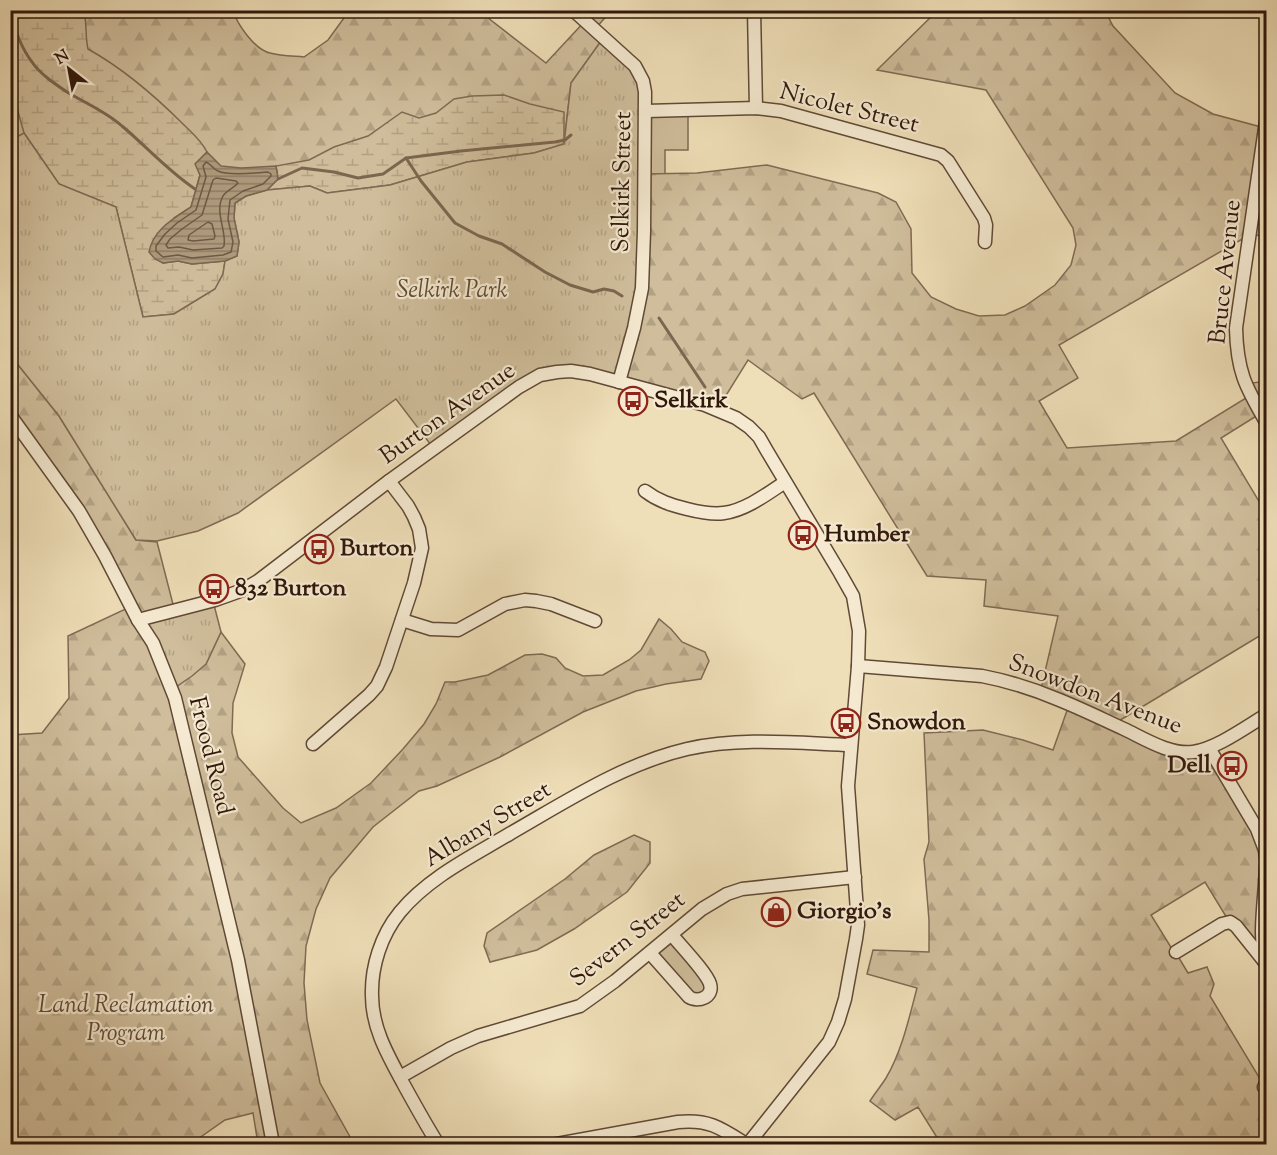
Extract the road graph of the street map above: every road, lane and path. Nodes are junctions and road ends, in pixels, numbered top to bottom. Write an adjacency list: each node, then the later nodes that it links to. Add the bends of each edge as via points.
1 (573, 10): 4 (street, Selkirk Street, via 635,66 643,81)
2 (754, 10): 3 (street)
3 (756, 108): 4 (street, Nicolet Street); 6 (street, Nicolet Street, via 781,111 941,155 984,218)
4 (646, 111): 7 (street, Selkirk Street, via 642,288)
5 (1266, 121): 9 (street, Bruce Avenue, via 1236,336 1245,383)
6 (985, 242)
7 (619, 382): 10 (street, Burton Avenue, via 571,371 540,375); 11 (street, Burton Avenue, via 705,405 736,418 759,437)
8 (10, 415): 13 (street, Frood Road, via 79,511)
9 (1266, 422)
10 (389, 481): 13 (street, Burton Avenue, via 243,591); 14 (street, via 408,506 419,529 422,548)
11 (785, 482): 12 (street, via 736,510 711,514 665,503); 16 (street, Burton Avenue, via 853,597 859,631)
12 (645, 491)
13 (138, 620): 29 (street, Frood Road, via 153,643 184,730 238,960)
14 (402, 620): 15 (street, via 431,629 458,630 505,604 525,600 551,604); 18 (street, via 377,686)
15 (595, 621)
16 (858, 666): 19 (street, Burton Avenue); 20 (street, Snowdon Avenue, via 999,679 1056,698 1171,750 1187,753)
17 (1266, 715): 20 (street)
18 (313, 744)
19 (850, 745): 23 (street, Burton Avenue, via 848,807); 28 (street, Albany Street, via 716,744 652,760 572,798 428,885 391,923 374,969 376,1025)
20 (1209, 748): 21 (street, via 1257,829)
21 (1266, 858)
22 (1266, 866): 27 (street, via 1262,919)
23 (855, 877): 24 (street, Severn Street, via 742,889 713,901); 32 (street, Burton Avenue, via 858,926 838,1022 829,1042)
24 (672, 935): 25 (street, Severn Street); 25 (street, via 711,985 705,998 688,997)
25 (650, 952): 28 (street, Severn Street, via 580,1006 478,1036)
26 (1176, 952): 27 (street, via 1230,922)
27 (1265, 962)
28 (400, 1077): 30 (street, Albany Street)
29 (273, 1144)
30 (438, 1144)
31 (557, 1144): 32 (street, via 695,1120 719,1127)
32 (747, 1144)

